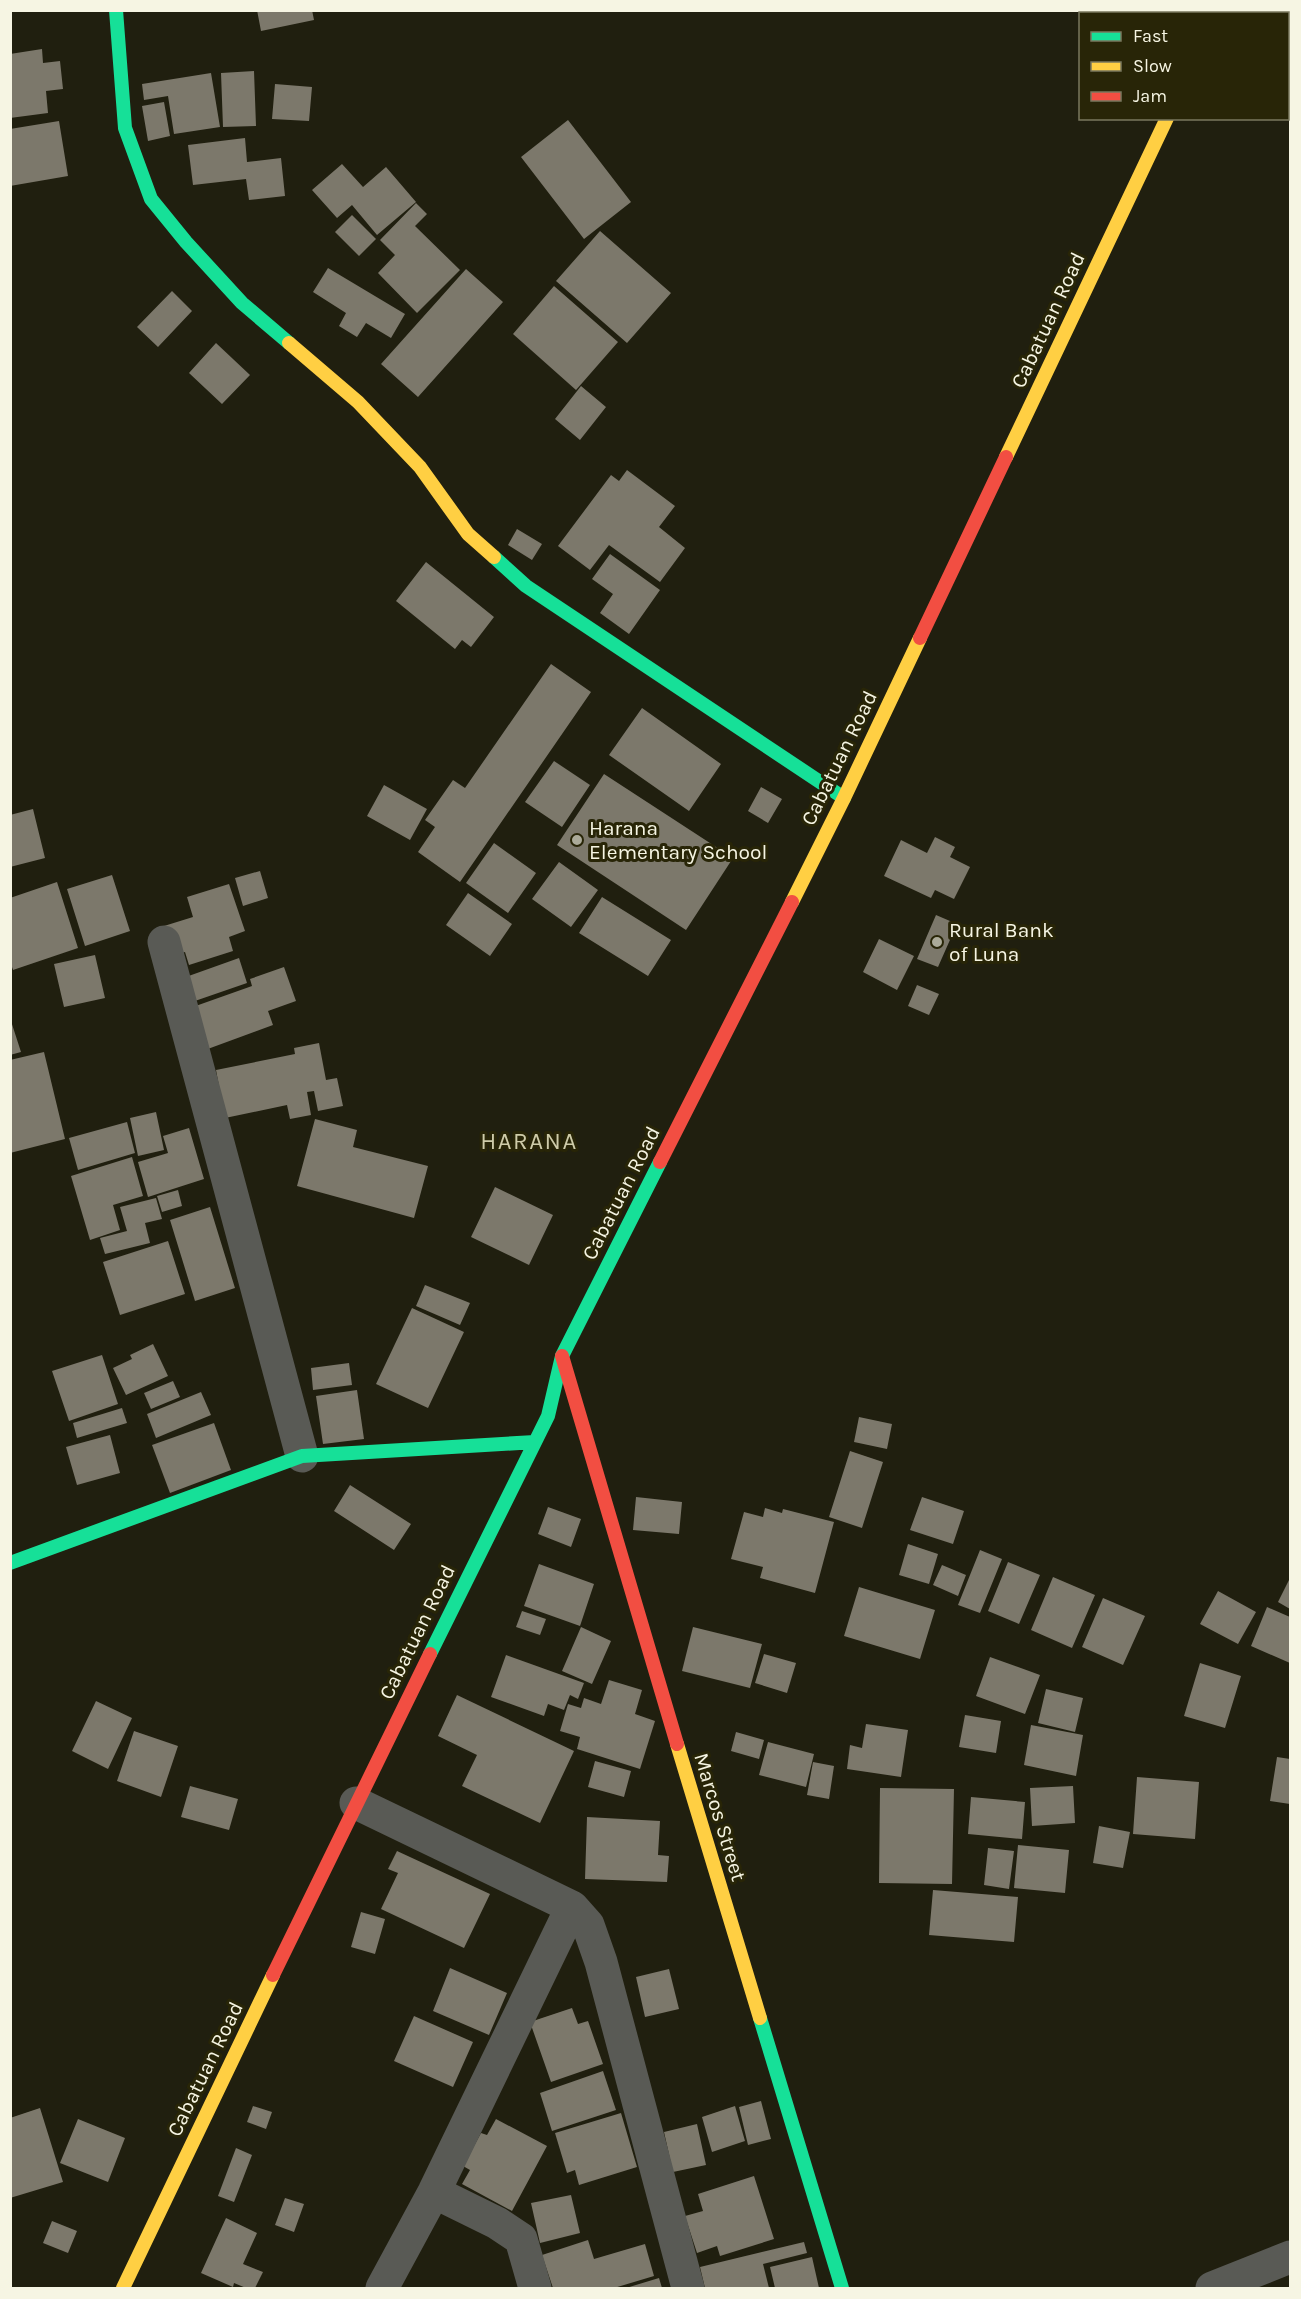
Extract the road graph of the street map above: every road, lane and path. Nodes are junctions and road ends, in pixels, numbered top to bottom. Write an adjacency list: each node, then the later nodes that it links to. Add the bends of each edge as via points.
1 (116, 10): 3 (main road, via 124,128 151,199 234,294 358,402 420,467 468,534 526,586)
2 (1166, 120): 3 (main road, Cabatuan Road)
3 (844, 798): 5 (main road, Cabatuan Road)
4 (164, 942): 7 (street)
5 (562, 1356): 6 (main road, Cabatuan Road, via 548,1416); 17 (main road, Marcos Street)
6 (534, 1442): 7 (main road); 9 (main road, Cabatuan Road)
7 (302, 1456): 8 (main road)
8 (10, 1563)
9 (356, 1803): 10 (street); 13 (main road, Cabatuan Road)
10 (572, 1907): 11 (street); 16 (street, via 588,1925 601,1962)
11 (434, 2192): 14 (street); 15 (street, via 521,2239)
12 (1290, 2257): 18 (street)
13 (123, 2289)
14 (382, 2289)
15 (535, 2289)
16 (688, 2289)
17 (842, 2289)
18 (1212, 2289)

